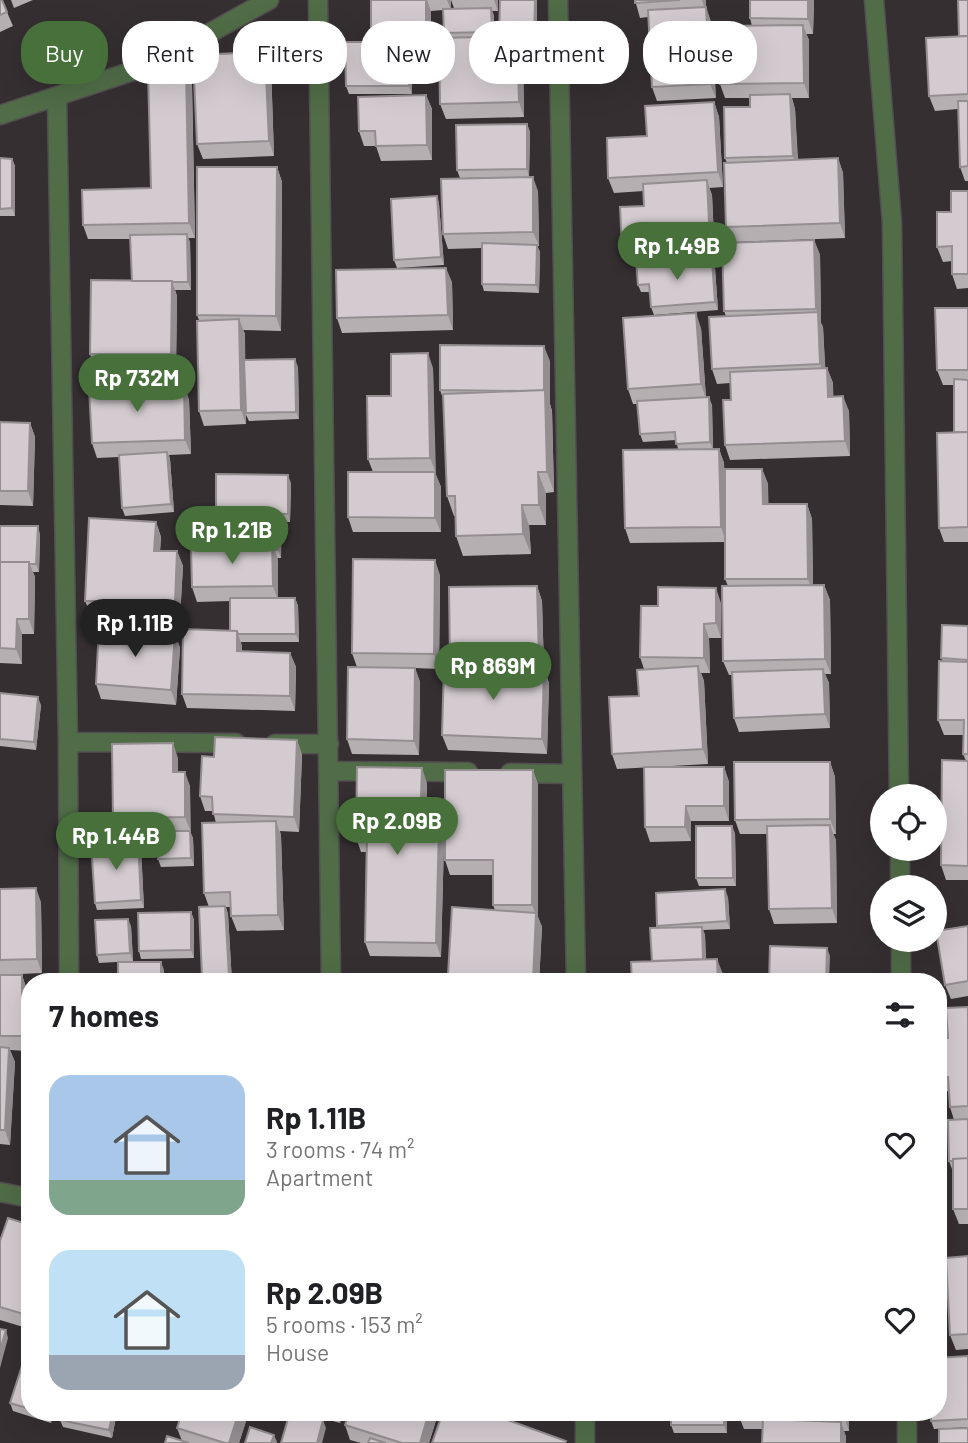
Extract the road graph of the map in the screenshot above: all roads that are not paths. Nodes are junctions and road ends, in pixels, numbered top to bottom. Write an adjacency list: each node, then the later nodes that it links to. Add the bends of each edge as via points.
1 (269, 0): 5 (street, via 154,64)
2 (318, 0): 8 (street)
3 (558, 0): 10 (street)
4 (874, 0): 11 (street, via 892,223)
5 (57, 97): 6 (street); 7 (street)
6 (0, 115)
7 (68, 743): 8 (street); 13 (street)
8 (329, 744): 9 (street)
9 (328, 771): 10 (street); 14 (street)
10 (572, 774): 15 (street)
11 (899, 784)
12 (901, 952): 16 (street)
13 (69, 973)
14 (331, 973)
15 (576, 973)
16 (901, 973)
17 (0, 1192): 18 (street)
18 (21, 1196)
19 (585, 1421): 21 (street)
20 (907, 1421): 22 (street)
21 (585, 1443)
22 (907, 1443)

